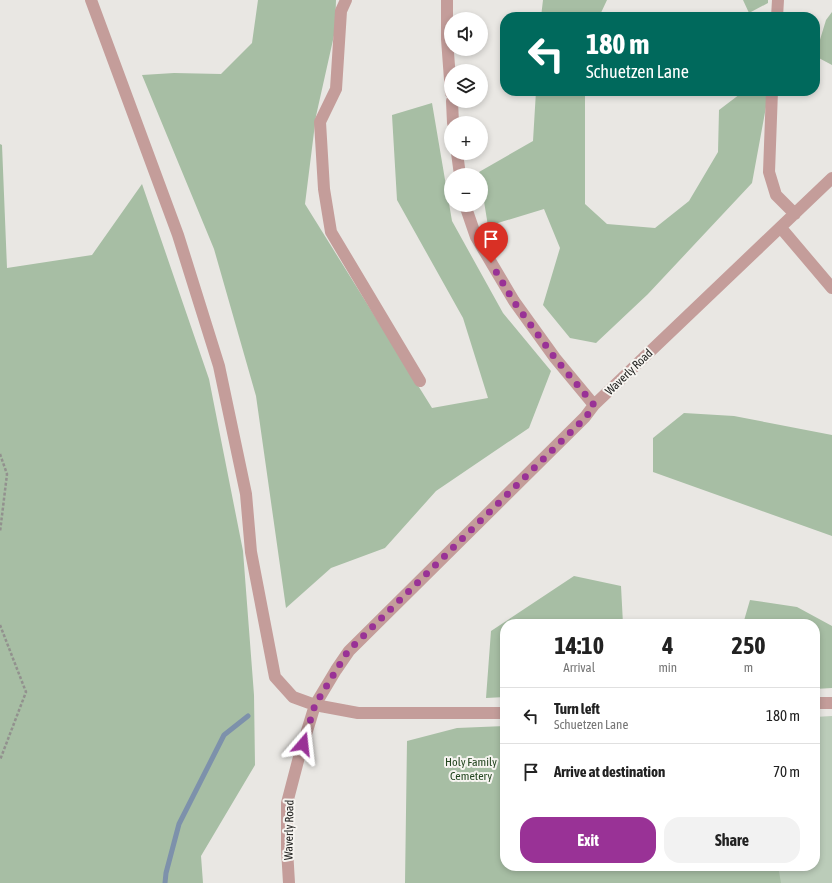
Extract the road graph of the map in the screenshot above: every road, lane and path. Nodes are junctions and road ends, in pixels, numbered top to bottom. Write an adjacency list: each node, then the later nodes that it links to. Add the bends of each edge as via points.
1 (90, 0): 20 (street, via 178,235 219,366 246,494 251,552 275,677 293,697)
2 (346, 0): 13 (street, via 341,11 336,89 320,122 324,189 331,232)
3 (447, 0): 6 (street)
4 (778, 0): 5 (street)
5 (777, 12)
6 (449, 64)
7 (772, 96): 10 (street, via 769,172 776,195)
8 (832, 178): 10 (street, Waverly Road)
9 (467, 212): 14 (street, via 476,238 514,302)
10 (795, 214): 11 (street, Waverly Road)
11 (781, 228): 12 (street); 14 (street, Waverly Road)
12 (832, 288)
13 (420, 381)
14 (594, 405): 20 (street, Waverly Road, via 586,417 348,651)
15 (0, 454): 16 (path, via 7,474)
16 (0, 532)
17 (0, 625): 22 (path, via 26,692)
18 (832, 702): 19 (street)
19 (820, 703)
20 (315, 705): 21 (street, via 358,713); 23 (street, Waverly Road, via 287,803)
21 (500, 713)
22 (0, 760)
23 (289, 883)

